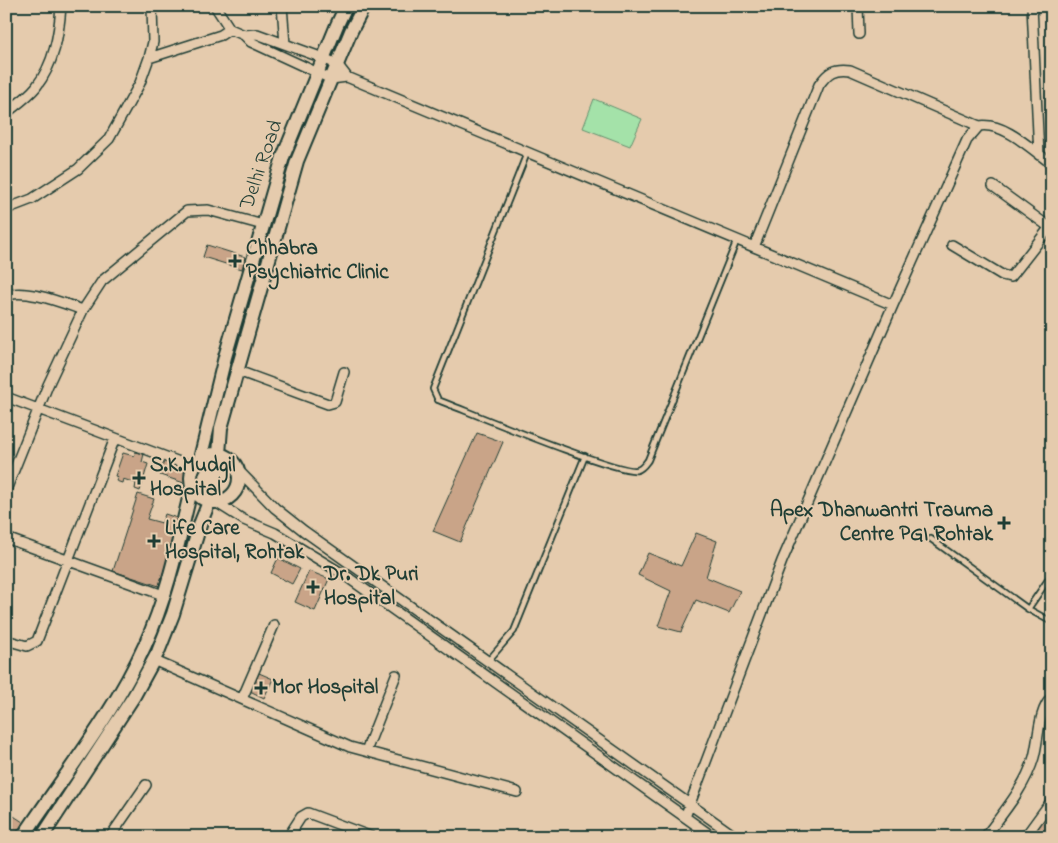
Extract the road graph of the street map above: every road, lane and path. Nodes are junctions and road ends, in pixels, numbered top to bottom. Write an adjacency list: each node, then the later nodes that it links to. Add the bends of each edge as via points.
1 (61, 6): 19 (street, via 52,58 35,87)
2 (152, 6): 13 (street, via 153,42)
3 (215, 6): 9 (street)
4 (282, 6): 12 (street)
5 (346, 6): 14 (main road, Delhi Road)
6 (364, 6): 15 (main road, Delhi Road)
7 (858, 6): 10 (street)
8 (1032, 6): 22 (street)
9 (230, 29): 11 (street); 13 (street, via 221,35)
10 (859, 34)
11 (244, 35): 12 (street, via 257,34); 16 (street, via 252,42)
12 (285, 44): 14 (street)
13 (149, 58): 25 (street, via 140,83 109,139 78,169 32,199)
14 (323, 58): 15 (street); 16 (main road, Delhi Road)
15 (337, 64): 17 (street); 18 (main road, Delhi Road)
16 (318, 73): 18 (street); 26 (main road, Delhi Road, via 283,157)
17 (347, 77): 18 (street); 21 (street)
18 (331, 79): 34 (main road, Delhi Road, via 297,161)
19 (6, 113)
20 (980, 126): 22 (street, via 990,126 1010,134); 30 (street, via 850,70 830,71 820,85); 32 (street, via 967,140)
21 (527, 153): 28 (street); 40 (lane, via 434,392 438,400)
22 (1039, 155): 23 (street)
23 (1052, 164)
24 (993, 186): 27 (street)
25 (6, 209)
26 (263, 225): 33 (street, via 208,210 187,211 102,281); 41 (main road, Delhi Road)
27 (1051, 228): 29 (street, via 1011,277 1002,275)
28 (737, 240): 30 (street); 40 (lane, via 648,460 642,467 628,470)
29 (952, 244)
30 (754, 247): 32 (street)
31 (6, 296): 33 (street, via 17,293 33,295)
32 (893, 305): 66 (street, via 782,561)
33 (84, 310): 37 (street)
34 (238, 371): 35 (street, via 328,404 335,402); 39 (main road, Delhi Road, via 221,428)
35 (344, 372)
36 (6, 397): 37 (street)
37 (38, 409): 38 (street); 44 (street)
38 (115, 438): 41 (street); 48 (street)
39 (219, 454): 41 (main road, via 207,455); 42 (main road, via 230,458)
40 (585, 456): 56 (lane, via 514,631)
41 (197, 463): 43 (main road)
42 (239, 471): 45 (main road, via 236,493); 56 (street, via 275,508 304,531)
43 (192, 486): 45 (main road, via 196,494); 50 (main road)
44 (6, 490)
45 (213, 503): 55 (main road, via 201,522 173,614); 61 (street, via 275,532 342,574)
46 (6, 538): 48 (street)
47 (931, 539): 51 (lane)
48 (67, 560): 50 (street); 54 (street, via 37,641 27,646)
49 (1052, 574): 51 (lane)
50 (163, 595): 68 (main road, via 145,646 122,689)
51 (1028, 609): 52 (lane)
52 (1052, 622)
53 (274, 625): 59 (street)
54 (6, 640)
55 (153, 660): 59 (street); 69 (main road, via 134,696)
56 (488, 661): 60 (street)
57 (396, 675): 62 (street)
58 (1052, 697): 75 (street, via 1044,711 1030,767)
59 (242, 699): 62 (street)
60 (595, 736): 61 (street); 66 (street)
61 (589, 748): 67 (street)
62 (366, 751): 64 (street)
63 (146, 785): 70 (street)
64 (517, 792)
65 (1052, 800): 76 (street)
66 (690, 804): 67 (street); 74 (street)
67 (685, 817): 73 (street)
68 (23, 837)
69 (42, 837)
70 (110, 837)
71 (288, 837): 72 (street, via 301,817 308,813)
72 (372, 837)
73 (713, 837)
74 (736, 837)
75 (985, 837)
76 (1025, 837)

